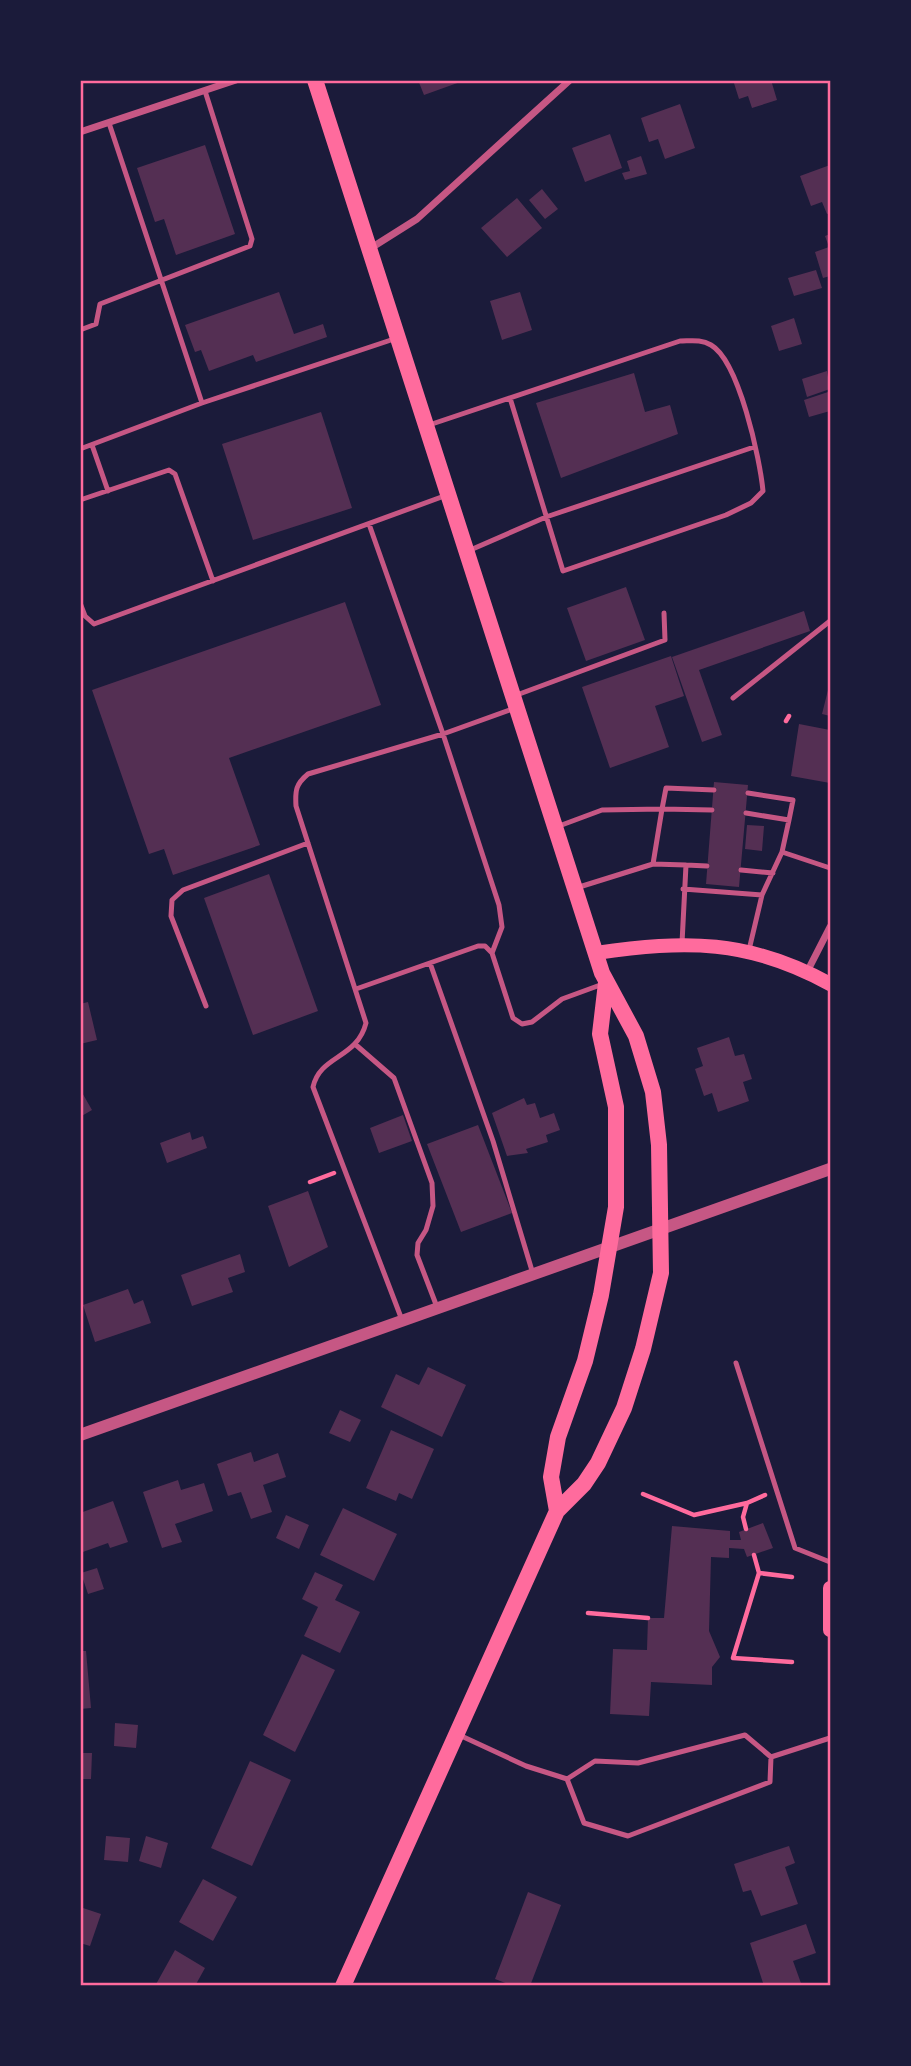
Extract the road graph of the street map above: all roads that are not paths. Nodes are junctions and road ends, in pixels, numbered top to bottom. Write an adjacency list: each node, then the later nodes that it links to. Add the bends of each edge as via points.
1 (236, 80): 4 (street)
2 (315, 80): 7 (highway)
3 (570, 80): 7 (street, via 417,219)
4 (205, 91): 5 (street); 8 (lane, via 252,239 250,246)
5 (109, 123): 6 (street); 8 (lane)
6 (80, 132)
7 (371, 248): 10 (highway)
8 (159, 281): 9 (lane, via 100,304 96,324); 12 (lane)
9 (80, 330)
10 (400, 337): 12 (lane); 13 (highway)
11 (510, 398): 13 (lane); 15 (lane, via 680,341 700,340 713,345 732,372); 20 (lane)
12 (202, 403): 14 (lane)
13 (429, 425): 18 (highway)
14 (92, 445): 16 (lane); 17 (lane)
15 (754, 447): 20 (lane); 20 (lane, via 763,491 751,503 664,538 563,571)
16 (80, 449)
17 (108, 491): 19 (lane); 23 (lane, via 169,470 175,474)
18 (450, 494): 21 (lane); 22 (highway)
19 (80, 500)
20 (546, 517): 22 (lane)
21 (369, 524): 23 (lane); 29 (lane)
22 (468, 551): 28 (highway)
23 (213, 580): 24 (lane, via 94,624)
24 (80, 603)
25 (664, 613): 28 (lane, via 665,640)
26 (831, 621): 27 (lane)
27 (733, 698)
28 (516, 701): 29 (lane); 36 (highway)
29 (443, 734): 37 (lane, via 308,774 295,791); 51 (lane, via 499,905 502,927)
30 (714, 790): 32 (lane, via 666,788)
31 (748, 793): 35 (lane, via 793,800)
32 (662, 809): 33 (lane); 36 (lane, via 602,810); 39 (lane)
33 (712, 810)
34 (746, 813): 35 (lane)
35 (789, 820): 38 (lane)
36 (556, 827): 45 (highway)
37 (308, 842): 57 (lane); 58 (lane, via 183,890 173,900 171,916)
38 (782, 852): 42 (lane); 44 (lane)
39 (653, 864): 40 (lane); 45 (lane)
40 (686, 865): 41 (lane); 46 (lane)
41 (707, 866)
42 (831, 868)
43 (741, 870): 44 (lane)
44 (773, 873): 47 (lane)
45 (575, 888): 52 (highway)
46 (683, 889): 47 (lane); 49 (lane)
47 (762, 895): 50 (lane)
48 (831, 928): 54 (street)
49 (682, 943): 50 (main road); 52 (main road)
50 (749, 950): 54 (main road)
51 (492, 953): 53 (lane, via 478,946); 55 (lane, via 513,1018 522,1024 532,1022 562,999)
52 (596, 953): 55 (highway)
53 (429, 963): 57 (lane); 63 (lane, via 493,1141)
54 (807, 971): 56 (main road)
55 (606, 983): 61 (highway, via 623,1007 648,1067 657,1122); 62 (highway, via 600,1034 612,1082 617,1131 616,1207)
56 (831, 984)
57 (356, 989): 59 (lane, via 366,1023)
58 (206, 1006)
59 (356, 1045): 64 (lane, via 394,1078 432,1183 433,1206 417,1255); 65 (lane, via 321,1069 313,1087)
60 (831, 1169): 61 (street)
61 (661, 1229): 62 (street); 68 (highway, via 661,1273 624,1408 598,1463)
62 (609, 1246): 63 (street); 68 (highway, via 585,1361 556,1450 551,1477)
63 (533, 1274): 64 (street)
64 (437, 1307): 65 (street)
65 (402, 1321): 67 (street)
66 (736, 1363): 69 (lane, via 795,1548)
67 (80, 1435)
68 (557, 1511): 72 (highway)
69 (831, 1562)
70 (831, 1588): 71 (main road)
71 (831, 1630)
72 (456, 1734): 75 (lane); 76 (highway)
73 (831, 1738): 74 (lane)
74 (771, 1757): 75 (lane, via 745,1735 638,1763 595,1761); 75 (lane, via 770,1782 628,1836 584,1823)
75 (567, 1779)
76 (343, 1986)

